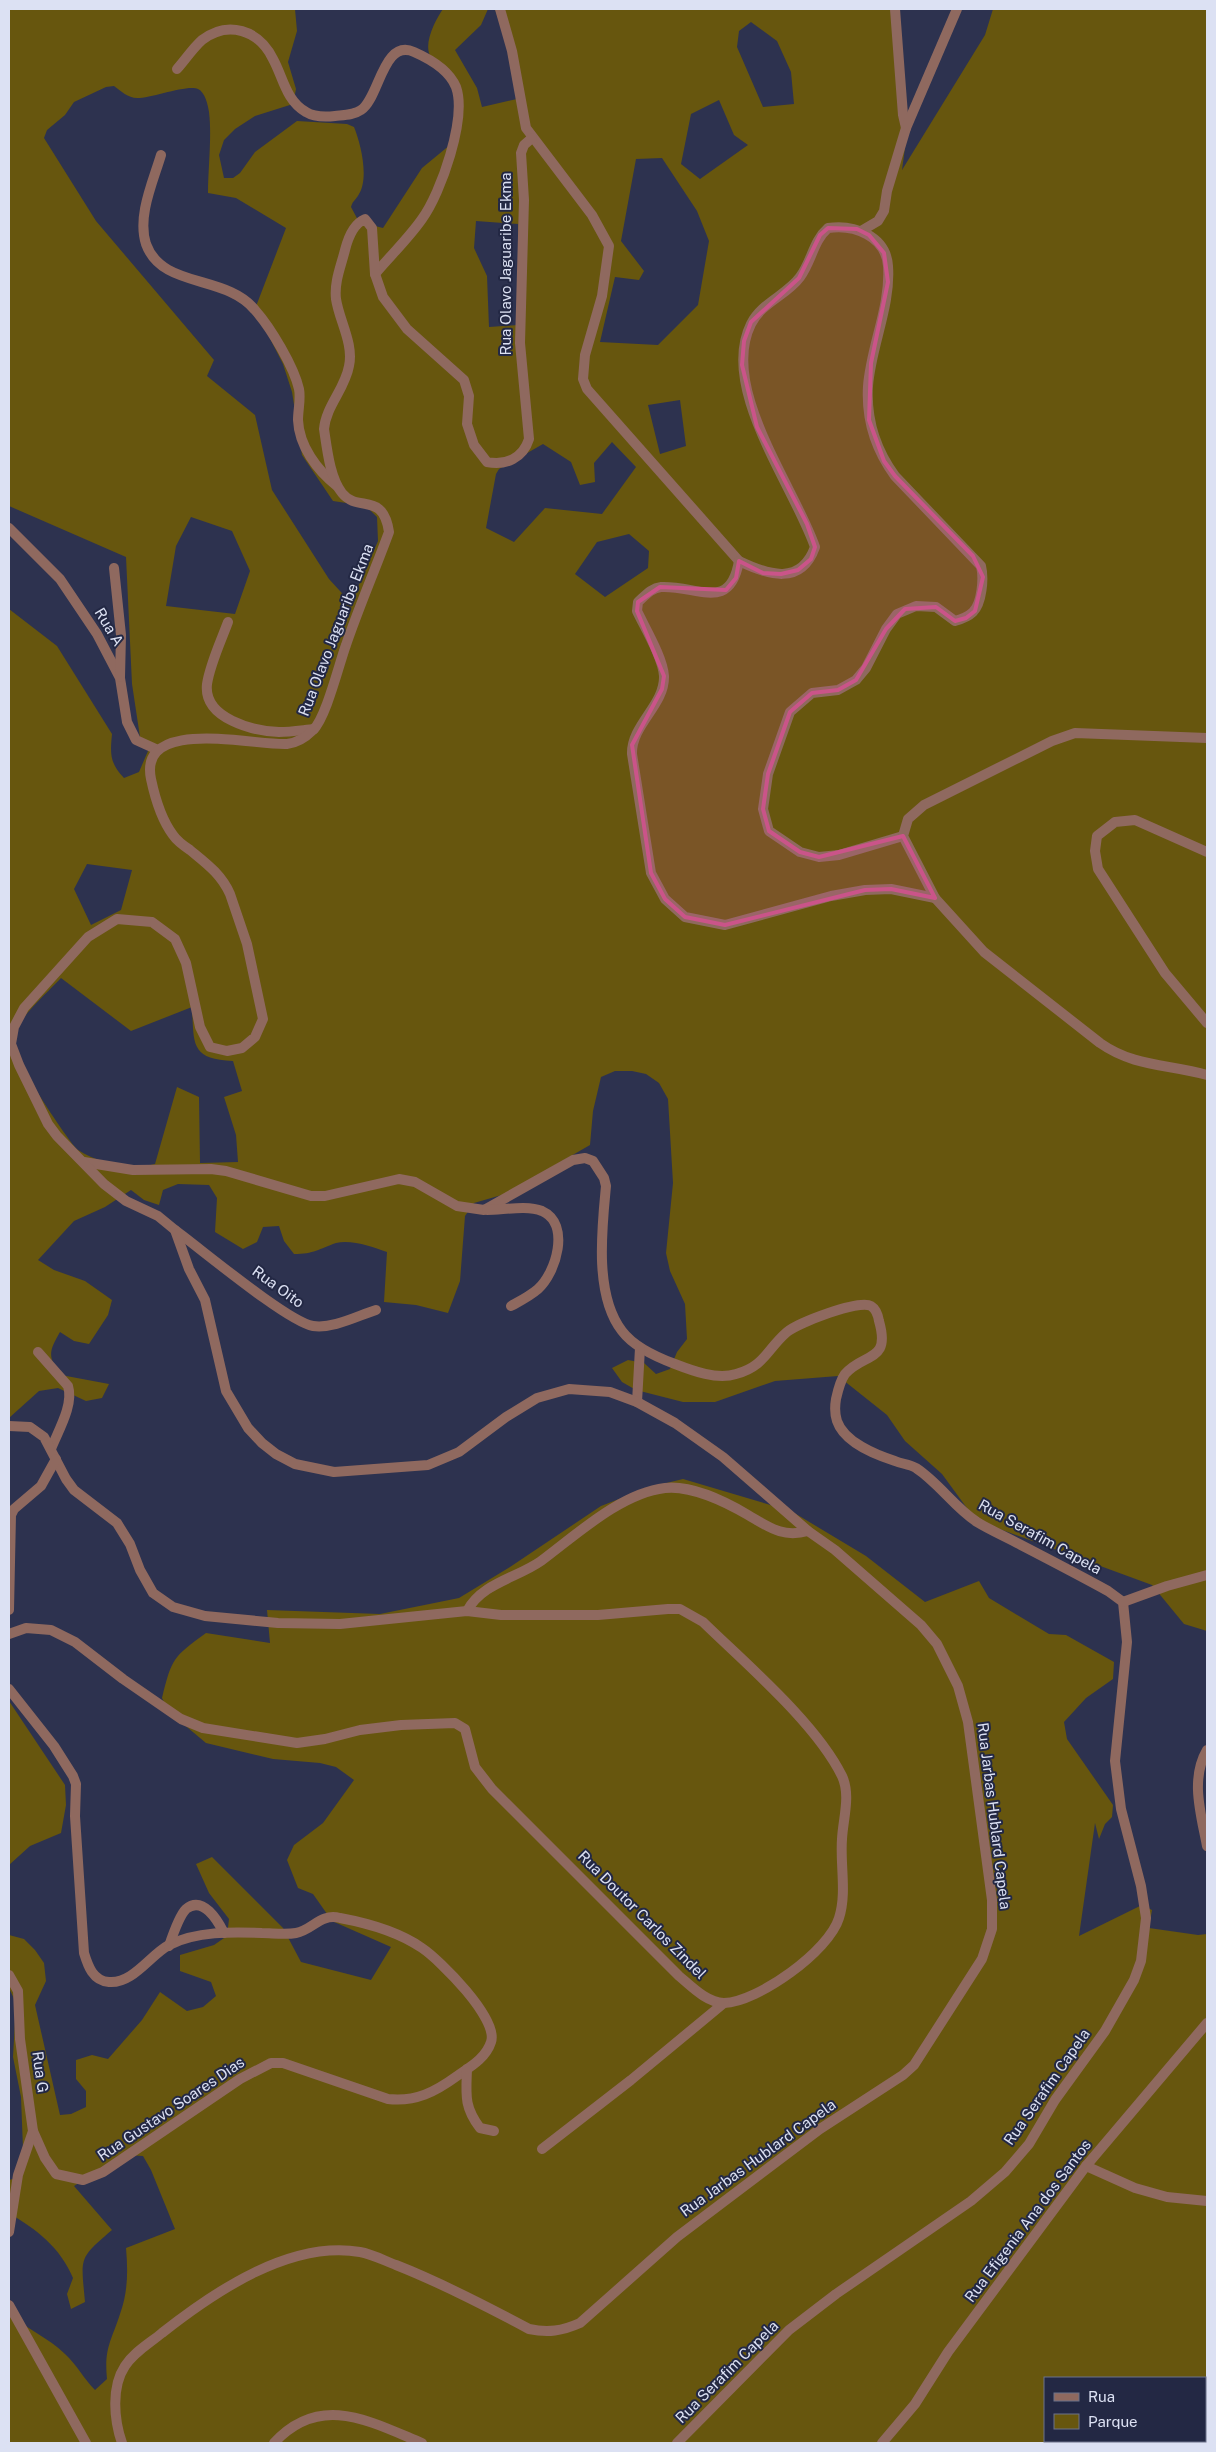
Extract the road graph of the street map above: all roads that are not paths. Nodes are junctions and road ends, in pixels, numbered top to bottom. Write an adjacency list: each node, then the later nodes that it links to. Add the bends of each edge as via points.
1 (500, 9): 6 (street, via 516,67 524,121)
2 (895, 9): 5 (street)
3 (957, 9): 5 (street)
4 (177, 69): 9 (street, via 202,41 216,32 231,28 248,32 261,41 273,57 291,100 306,113 326,117 362,110 372,97 389,59 400,51 410,50 429,58 448,74 456,86 459,100 445,175 422,219)
5 (906, 128): 8 (street, via 884,211 878,221)
6 (532, 138): 9 (street, Rua Olavo Jaguaribe Ekma, via 521,153 524,208 520,343 529,439 526,450 514,459 497,464 487,462 474,445 467,424 469,396 464,380 402,324 383,297); 12 (street, via 592,215 610,246 602,296 585,355 583,379 587,389)
7 (161, 155): 10 (street, via 144,217 146,242 154,259 168,272 212,283 255,309 280,348 297,384 298,420 308,453 323,474)
8 (861, 231): 12 (street, via 836,226 828,228 820,235 799,278 751,322 744,341 742,365 757,427 807,524 815,547 811,559 798,570 781,574 763,573); 19 (street, via 876,241 888,264 888,282 871,363 869,420 884,461 962,550 973,556 984,577 975,611 966,618 955,621 936,607 905,609 886,629 866,668 856,680 838,690 812,693 790,712 768,774 763,809 770,831 800,852 819,857)
9 (375, 274): 10 (street, Rua Olavo Jaguaribe Ekma, via 372,228 365,219 355,226 346,244 338,276 336,297 350,351 350,364 325,420 324,430)
10 (337, 486): 16 (street, Rua Olavo Jaguaribe Ekma, via 344,496 381,510 387,519 389,532)
11 (9, 528): 15 (street, Rua A, via 60,579 97,634)
12 (739, 561): 21 (street, via 736,578 726,590 716,593 660,587 638,602 637,611 664,676 662,690 635,736 632,754 651,873 665,899 685,917 725,925 865,890 891,889)
13 (114, 568): 15 (street, via 121,635)
14 (228, 622): 16 (street, via 208,684 208,695 215,708 223,716 254,729 281,732)
15 (120, 678): 18 (street, Rua A, via 127,722 136,740)
16 (315, 728): 18 (street, Rua Olavo Jaguaribe Ekma, via 302,739 289,744 208,738 180,740)
17 (1207, 738): 19 (street, via 1075,733 1052,740 924,805 908,818)
18 (158, 750): 24 (street, via 151,761 150,774 155,800 173,836 224,881 246,944 263,1019 255,1037 242,1048 210,1047 200,1027 186,963 176,939 152,922 117,919 88,937 24,1008 14,1027 11,1044 48,1124)
19 (903, 836): 21 (street)
20 (1207, 852): 22 (street, via 1135,820 1115,822 1097,836 1095,851 1098,869 1165,973)
21 (935, 898): 23 (street, via 984,952 1116,1055)
22 (1207, 1023)
23 (1207, 1075)
24 (84, 1162): 25 (street, via 134,1170 211,1169 310,1196 325,1196 399,1179 457,1206); 26 (street, Rua Oito, via 126,1201 158,1216)
25 (484, 1210): 27 (street, via 541,1211 551,1217 558,1232 556,1260 548,1276 538,1289); 29 (street, via 574,1160 585,1158 593,1161 606,1186 603,1240 604,1286 608,1302 622,1332)
26 (176, 1230): 28 (street, Rua Oito, via 300,1322 326,1326); 31 (street, Rua Jarbas Hublard Capela, via 188,1269 205,1300 231,1402 262,1443 295,1464 334,1472 428,1465 459,1452 538,1398 569,1389 610,1392)
27 (511, 1306)
28 (376, 1310)
29 (640, 1348): 31 (street); 37 (street, Rua Serafim Capela, via 685,1368 717,1376 735,1374 767,1357 788,1331 816,1317 864,1304 876,1310 882,1345 870,1359 849,1370 843,1378 835,1405 837,1421 843,1431 859,1444 917,1469 976,1522 1108,1590)
30 (38, 1352): 33 (street, via 70,1391)
31 (637, 1402): 35 (street, Rua Jarbas Hublard Capela, via 675,1423 723,1458)
32 (13, 1425): 33 (street, via 30,1428 44,1437)
33 (51, 1449): 34 (street)
34 (56, 1459): 38 (street, via 41,1486 11,1515); 39 (street, via 74,1490 117,1523 153,1593 173,1607 206,1616 278,1624 340,1624)
35 (808, 1531): 39 (street, via 788,1535 728,1503 698,1493 666,1488 632,1498 611,1510 538,1563 486,1590); 58 (street, Rua Jarbas Hublard Capela, via 835,1550 921,1625 937,1644 949,1665 968,1722 992,1900 992,1929 982,1959 914,2065 820,2129 677,2237 580,2323 551,2332 529,2329 408,2270 362,2252 318,2252 259,2270 216,2294 138,2352 125,2366 116,2402)
36 (1207, 1575): 37 (street)
37 (1123, 1602): 61 (street, Rua Serafim Capela, via 1128,1642 1115,1761 1121,1810 1146,1918 1141,1961 1134,1980 1105,2031 1028,2144 1005,2172 971,2201 789,2330)
38 (9, 1610)
39 (467, 1611): 47 (street, via 501,1615 598,1615 668,1608 688,1612 803,1722 842,1776 846,1802 842,1902 830,1936 774,1984 753,1995)
40 (9, 1634): 47 (street, Rua Doutor Carlos Zindel, via 26,1628 51,1630 75,1642 181,1719 204,1728 297,1743 360,1730 455,1723 465,1729 475,1767 492,1790 679,1976 713,2001)
41 (9, 1689): 45 (street, via 54,1746 76,1784 75,1816 88,1966 96,1978 111,1983 136,1972)
42 (1207, 1750): 43 (street, via 1202,1759 1197,1788)
43 (1207, 1846)
44 (224, 1933): 45 (street, via 200,1935); 45 (street, via 206,1908 192,1906 185,1910); 49 (street, Rua Gustavo Soares Dias, via 300,1932 320,1919 337,1917 394,1934 422,1948 470,1997 491,2028 491,2043)
45 (169, 1946)
46 (9, 1975): 50 (street, Rua G, via 18,1991 20,2039)
47 (724, 2003): 52 (street)
48 (1207, 2023): 53 (street, Rua Efigenia Ana dos Santos)
49 (467, 2069): 50 (street, Rua Gustavo Soares Dias, via 423,2096 404,2100 388,2098 283,2063 270,2064 240,2079 103,2172 83,2180 56,2174); 51 (street, via 466,2101 469,2110 480,2128)
50 (33, 2131): 55 (street, Rua G, via 18,2175)
51 (494, 2131)
52 (542, 2149)
53 (1086, 2166): 54 (street, via 1135,2188 1167,2197); 62 (street, Rua Efigenia Ana dos Santos, via 948,2352 915,2404)
54 (1207, 2202)
55 (9, 2232)
56 (9, 2305): 57 (street)
57 (86, 2443)
58 (122, 2443)
59 (274, 2443): 60 (street, via 299,2423 326,2414 363,2419)
60 (422, 2443)
61 (677, 2443)
62 (882, 2443)

